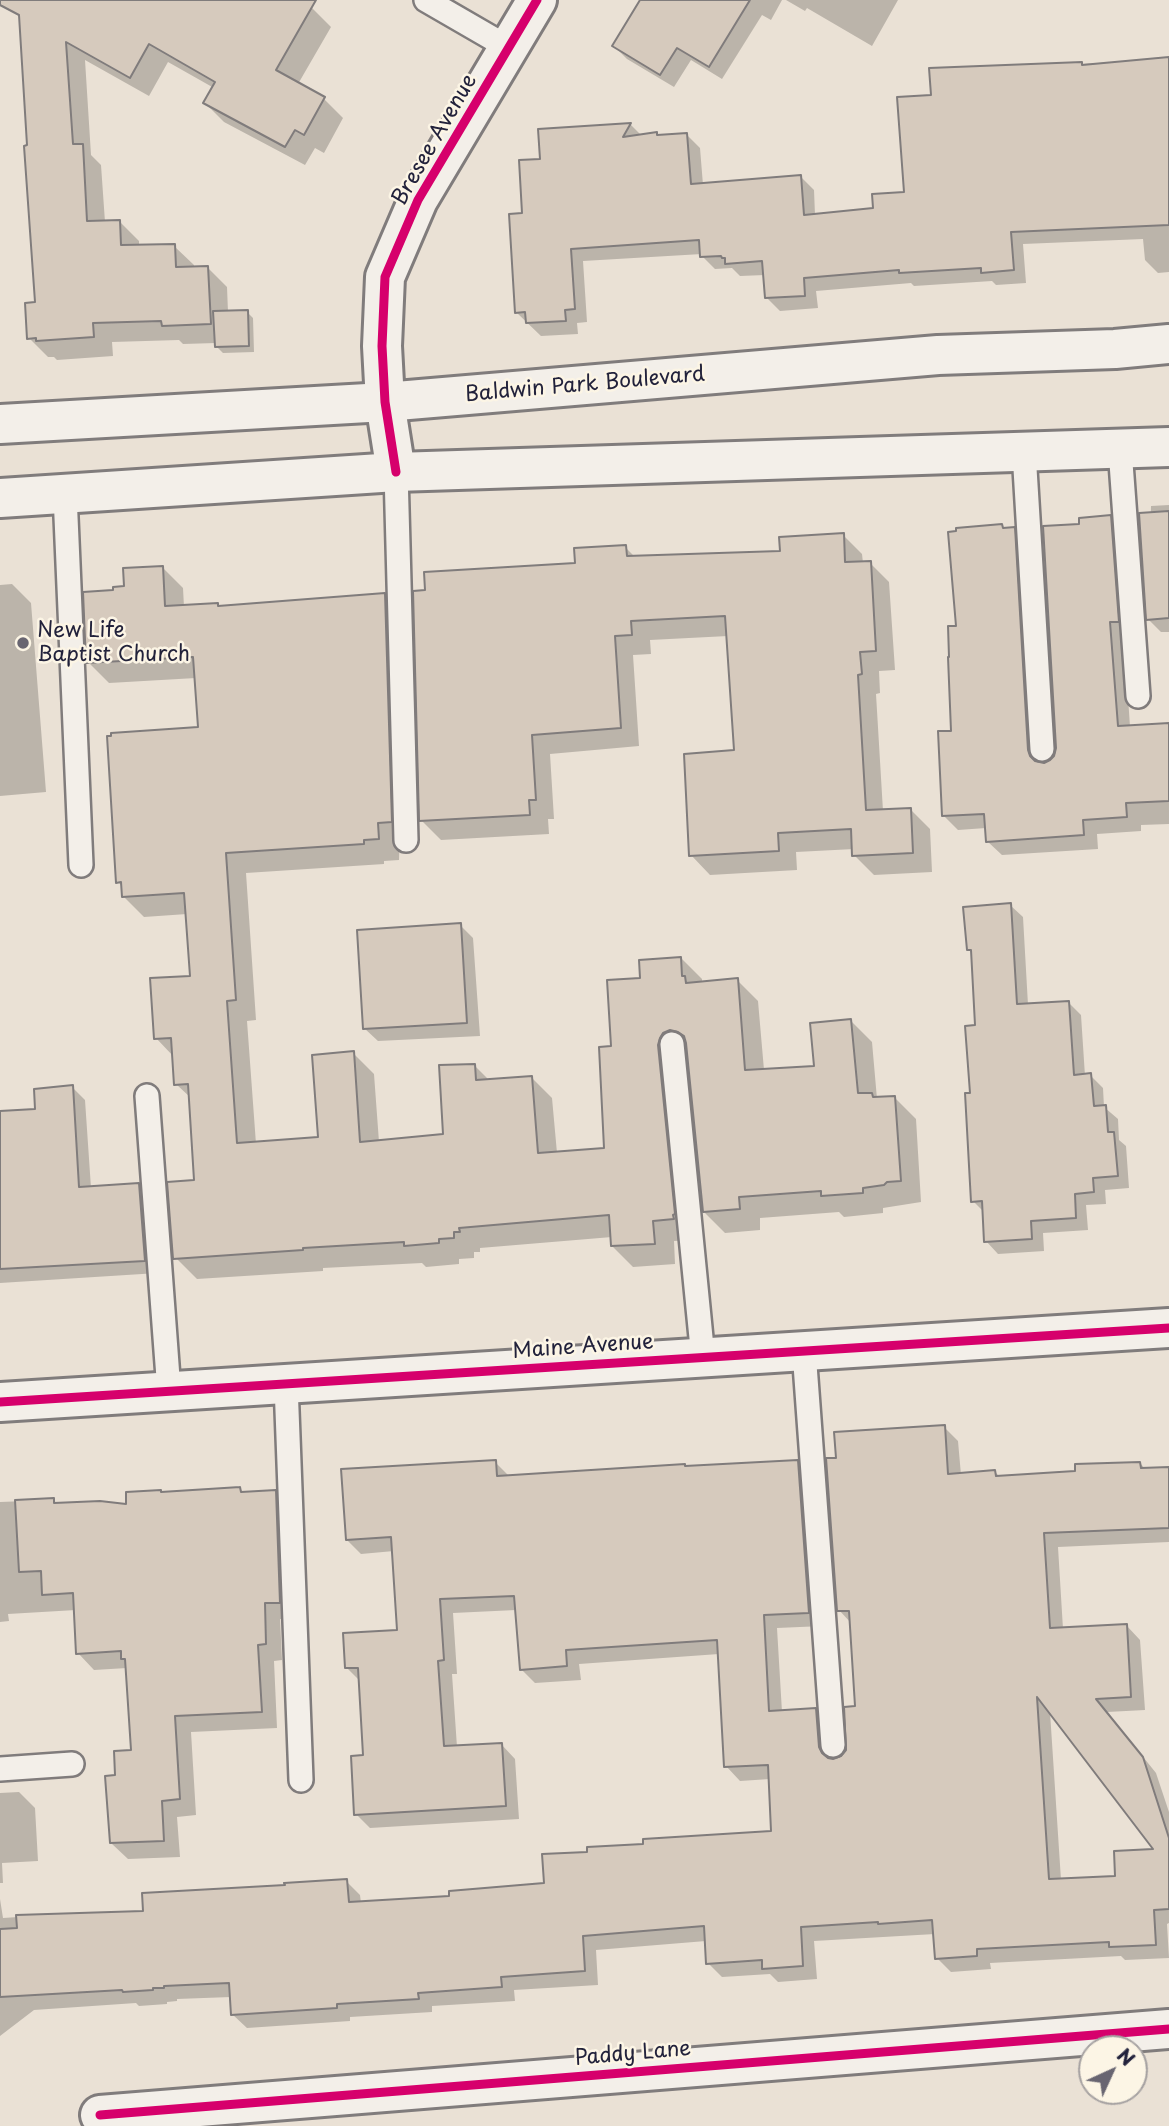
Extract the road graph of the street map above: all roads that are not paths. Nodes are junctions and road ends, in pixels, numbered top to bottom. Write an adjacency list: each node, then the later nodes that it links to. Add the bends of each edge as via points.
1 (426, 0): 3 (lane)
2 (537, 0): 3 (street, Bresee Avenue)
3 (509, 48): 5 (street, Bresee Avenue, via 418,200 385,277)
4 (1169, 344): 5 (street, Baldwin Park Boulevard, via 938,355)
5 (385, 402): 6 (street, Baldwin Park Boulevard); 10 (street, Bresee Avenue)
6 (0, 424)
7 (1169, 447): 8 (street)
8 (1120, 449): 9 (street); 13 (lane)
9 (1024, 452): 10 (street); 14 (lane)
10 (396, 472): 11 (street); 15 (lane)
11 (65, 494): 12 (street); 16 (lane)
12 (0, 498)
13 (1138, 696)
14 (1042, 749)
15 (405, 840)
16 (80, 865)
17 (673, 1044): 21 (lane)
18 (147, 1096): 23 (lane)
19 (1169, 1328): 20 (street, Maine Avenue)
20 (804, 1351): 21 (street, Maine Avenue); 25 (lane)
21 (703, 1357): 22 (street, Maine Avenue)
22 (286, 1384): 23 (street, Maine Avenue); 28 (lane)
23 (169, 1391): 24 (street, Maine Avenue)
24 (0, 1402)
25 (833, 1745)
26 (72, 1764): 27 (lane)
27 (0, 1769)
28 (301, 1780)
29 (1169, 2029): 30 (street, Paddy Lane)
30 (100, 2115)

